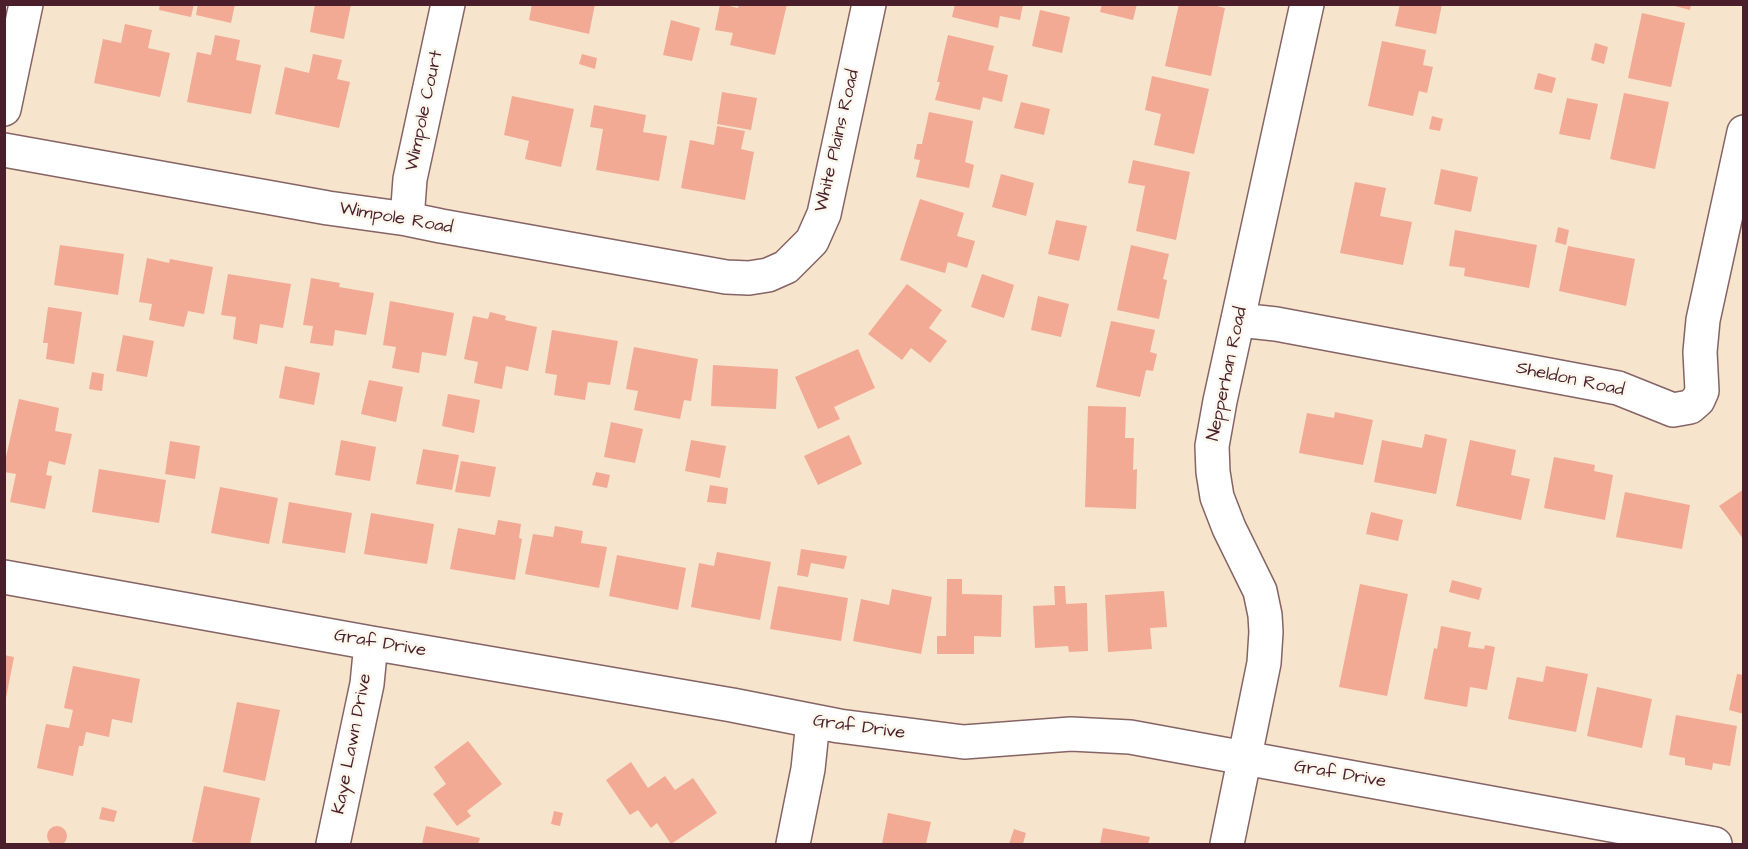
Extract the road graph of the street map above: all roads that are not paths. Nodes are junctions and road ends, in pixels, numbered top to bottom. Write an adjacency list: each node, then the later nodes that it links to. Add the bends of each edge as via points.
1 (26, 4): 5 (street)
2 (448, 4): 8 (street, Wimpole Court, via 410,179)
3 (869, 4): 9 (street, White Plains Road, via 824,214 812,241)
4 (1307, 4): 10 (street, Nepperhan Road)
5 (4, 109)
6 (1743, 132): 10 (street, Sheldon Road, via 1703,320 1702,391 1690,406 1673,410 1618,388)
7 (4, 150): 8 (street, Wimpole Road)
8 (407, 219): 9 (street, Wimpole Road, via 726,277 768,275)
9 (786, 267)
10 (1239, 320): 14 (street, Nepperhan Road, via 1212,446 1217,497 1260,591 1265,615 1264,663)
11 (4, 577): 12 (street, Graf Drive)
12 (371, 643): 13 (street, Graf Drive); 16 (street, Kaye Lawn Drive, via 367,684)
13 (813, 722): 14 (street, Graf Drive, via 964,742 1071,734 1130,737); 17 (street)
14 (1245, 758): 15 (street, Graf Drive); 18 (street, Nepperhan Road)
15 (1646, 839): 19 (street, Graf Drive)
16 (333, 844)
17 (793, 844)
18 (1227, 844)
19 (1715, 844)

